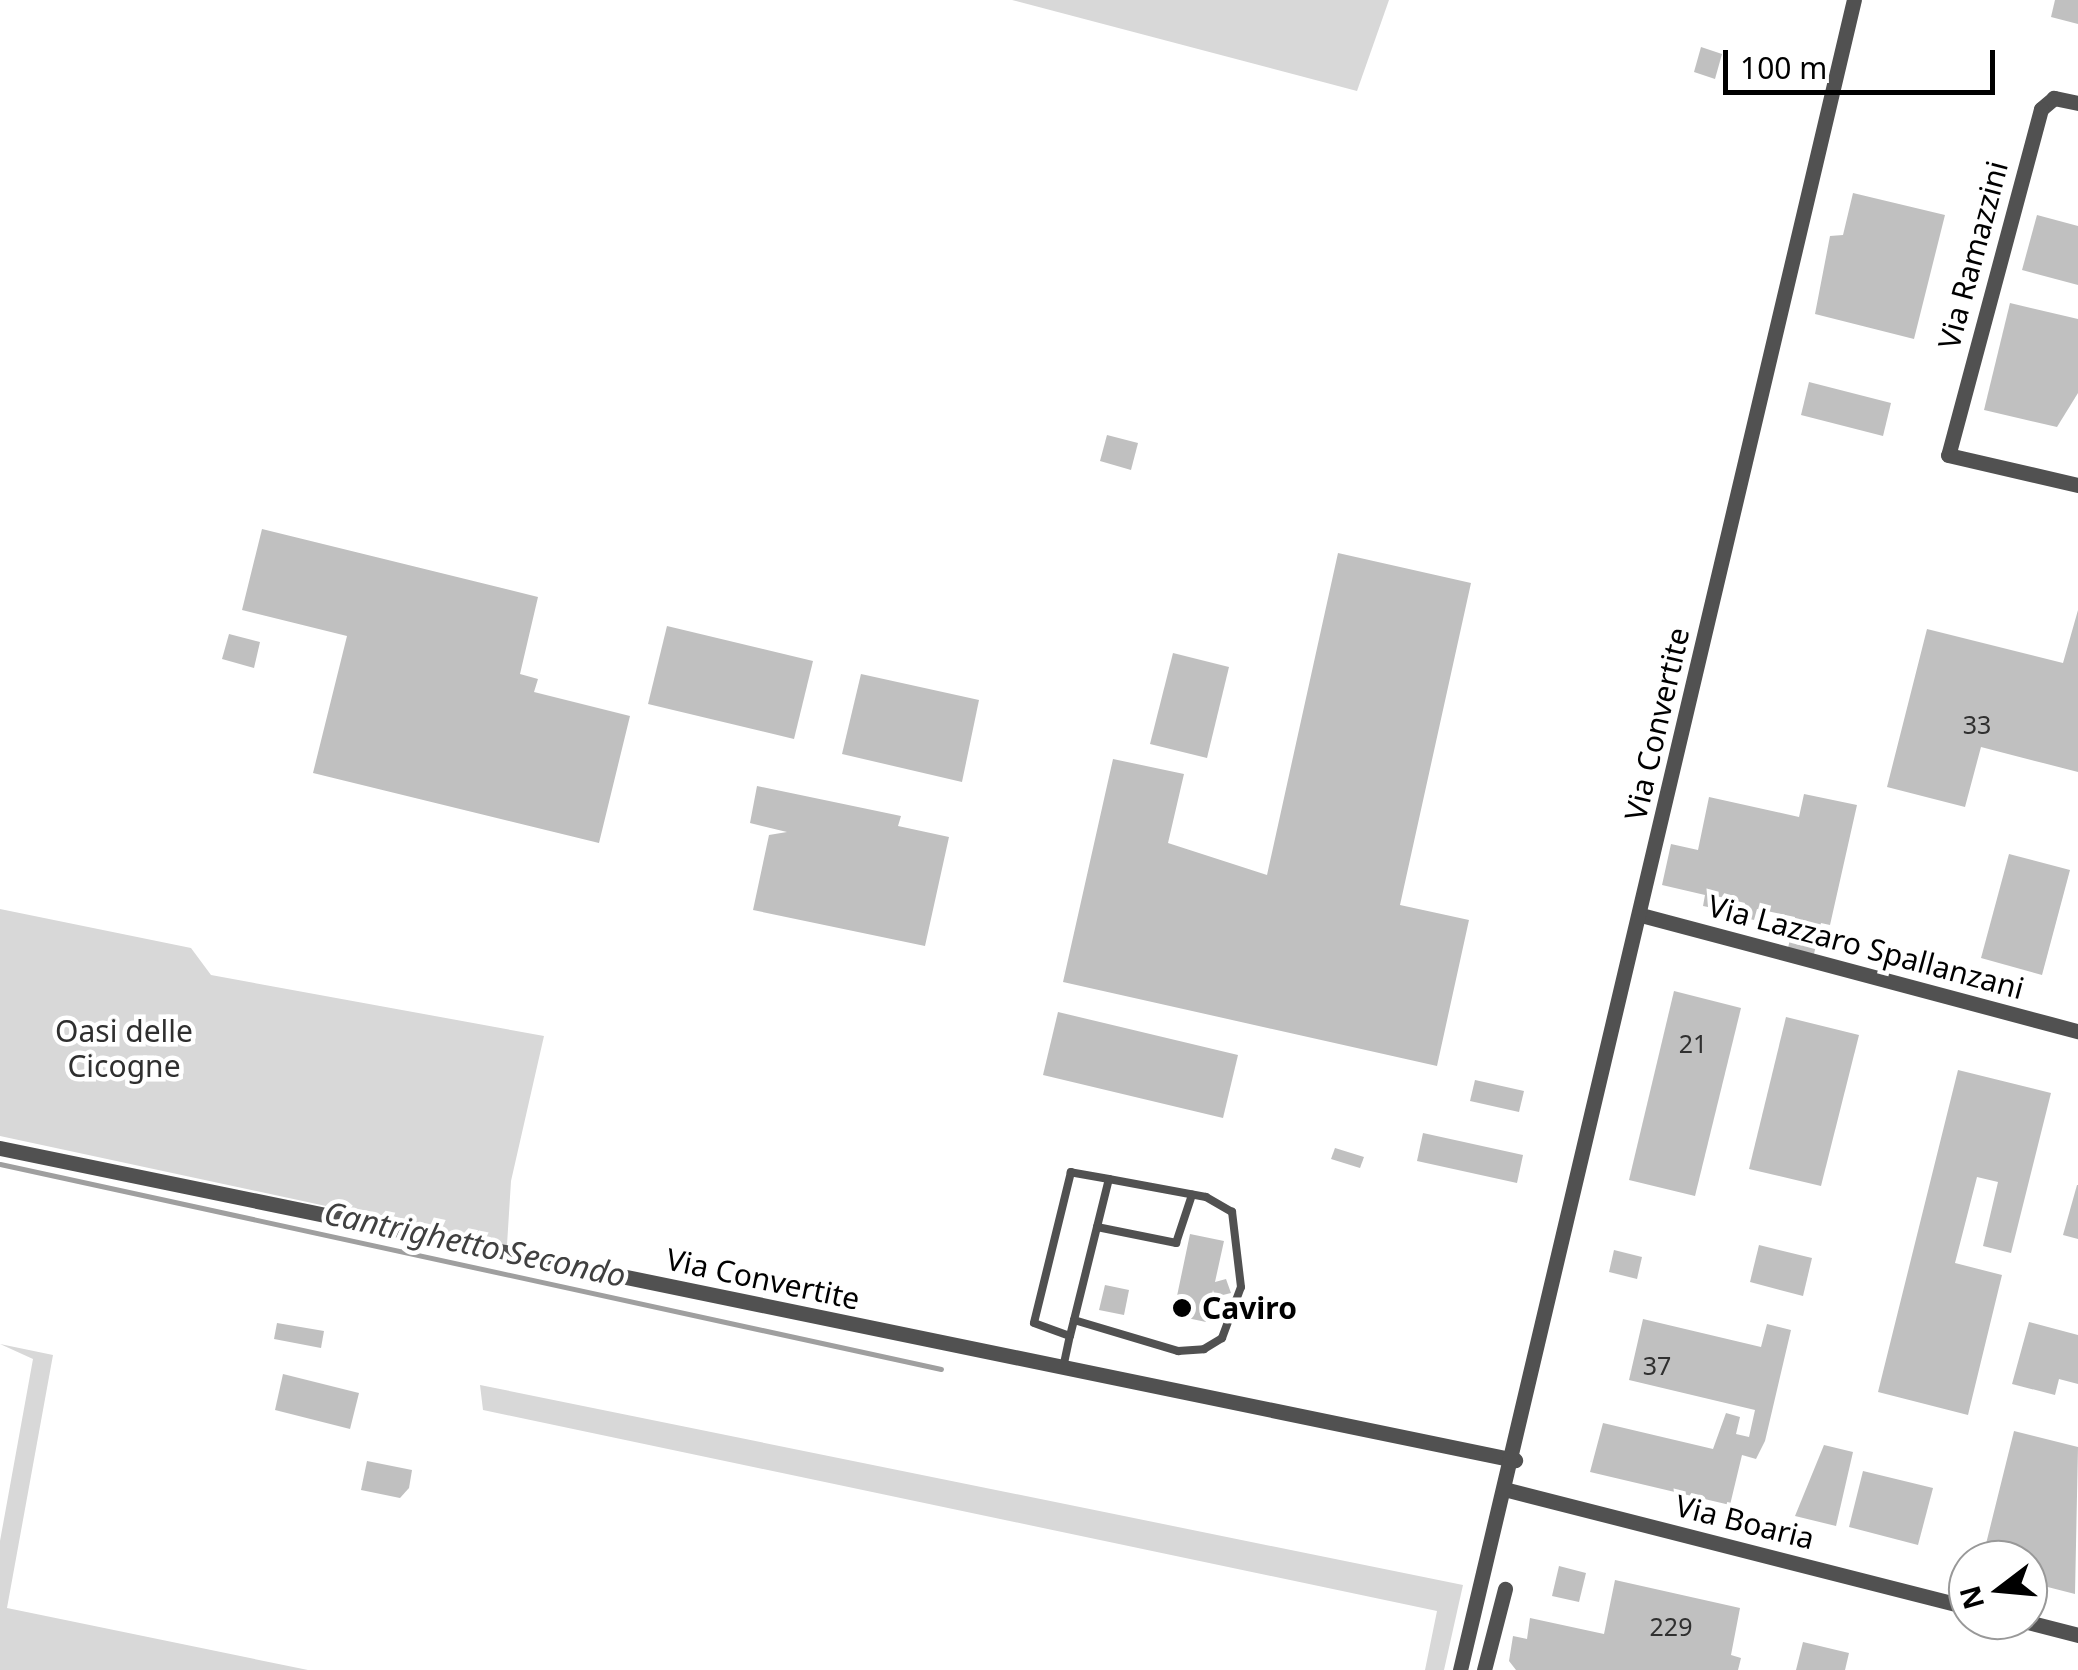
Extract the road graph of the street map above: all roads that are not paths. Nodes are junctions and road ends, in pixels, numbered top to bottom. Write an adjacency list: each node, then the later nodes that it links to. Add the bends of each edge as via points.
1 (1854, 0): 4 (street, Via Convertite)
2 (2078, 104): 3 (street, Via Ramazzini, via 2054,98 2042,109 1948,455)
3 (2078, 485)
4 (1641, 916): 5 (street, Via Lazzaro Spallanzani); 13 (street, Via Convertite)
5 (2078, 1031)
6 (0, 1148): 12 (street, Via Convertite)
7 (1109, 1179): 8 (lane); 9 (lane); 11 (lane, via 1065,1179 1034,1323)
8 (1192, 1194): 9 (lane, via 1176,1243); 10 (lane, via 1232,1212 1241,1231 1240,1287 1222,1338 1178,1352)
9 (1097, 1227): 10 (lane)
10 (1074, 1320): 11 (lane)
11 (1070, 1336): 12 (lane)
12 (1062, 1369): 13 (street, Via Convertite)
13 (1515, 1460): 14 (street, Via Convertite)
14 (1508, 1490): 16 (street, Via Boaria); 19 (street, Via Convertite)
15 (1505, 1589): 20 (street)
16 (1948, 1602)
17 (2048, 1627): 18 (street)
18 (2078, 1635)
19 (1460, 1670)
20 (1484, 1670)

